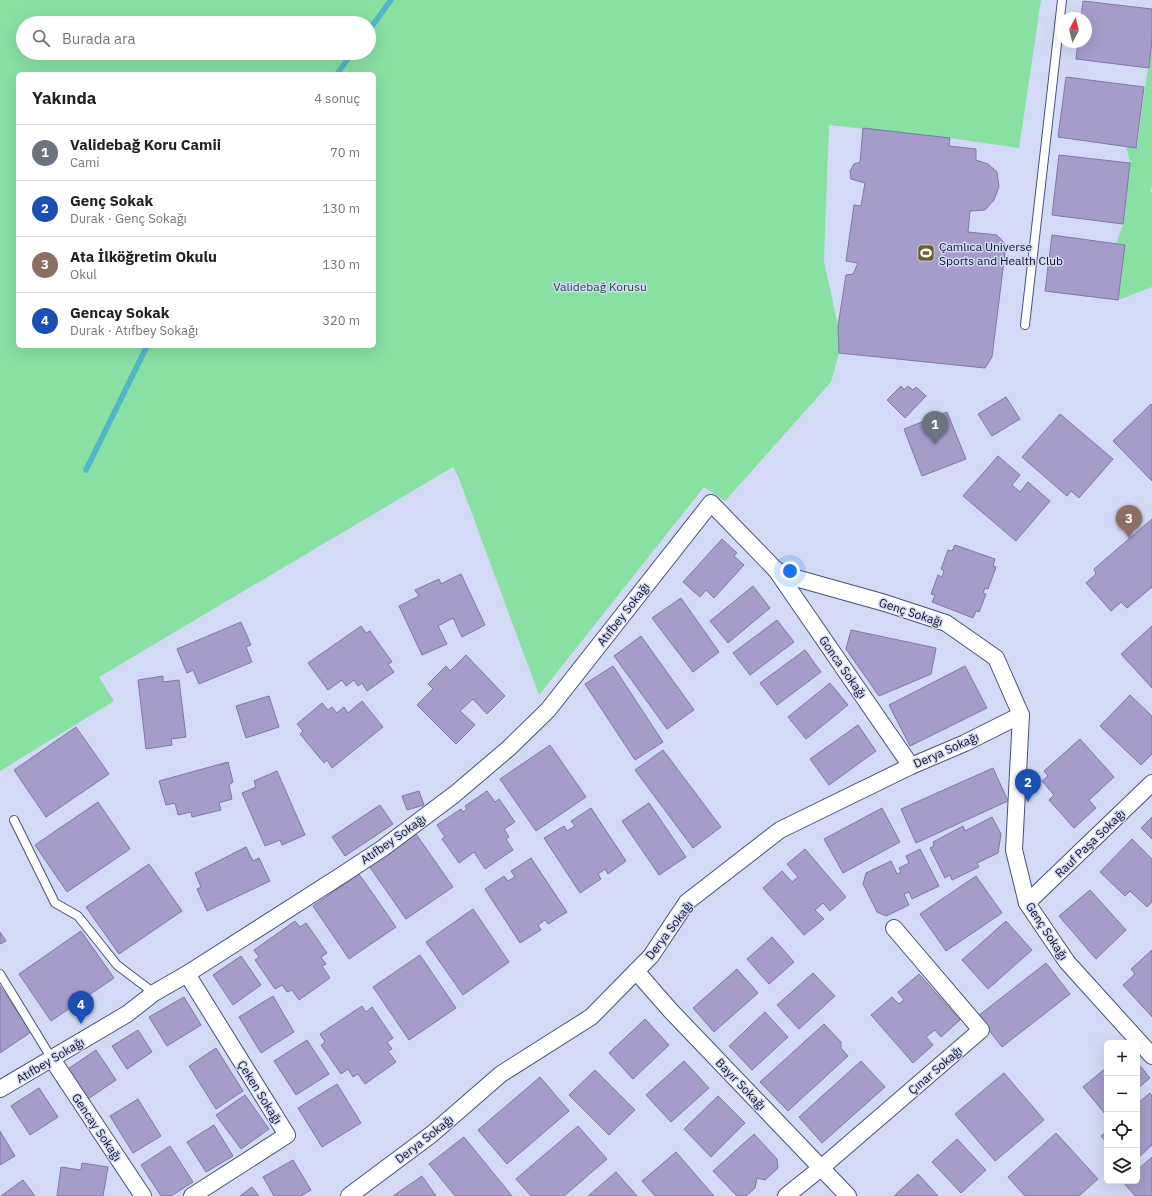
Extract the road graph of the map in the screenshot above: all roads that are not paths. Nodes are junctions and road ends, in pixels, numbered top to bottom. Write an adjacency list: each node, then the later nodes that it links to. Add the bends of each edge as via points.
1 (1062, 0): 2 (lane)
2 (1025, 325)
3 (711, 503): 4 (street, Genç Sokağı); 13 (street, Atıfbey Sokağı, via 548,710 509,748 455,794 383,848)
4 (775, 569): 5 (street, Genç Sokağı, via 785,575 946,623 996,658); 6 (street, Gonca Sokağı)
5 (1021, 715): 6 (street, Derya Sokağı); 9 (street, Genç Sokağı, via 1014,850)
6 (911, 766): 11 (street, Derya Sokağı, via 780,830 687,902 651,956)
7 (1152, 782): 9 (street, Rauf Paşa Sokağı)
8 (14, 820): 14 (lane, via 56,903 78,916 117,965)
9 (1027, 903): 15 (street, Genç Sokağı, via 1067,962)
10 (894, 928): 18 (street, Çınar Sokağı, via 981,1030)
11 (636, 971): 18 (street, Bayır Sokağı); 21 (street, Derya Sokağı, via 591,1017 500,1074 432,1134)
12 (0, 974): 16 (lane)
13 (187, 974): 14 (street, Atıfbey Sokağı); 20 (street, Çeken Sokağı, via 286,1135)
14 (154, 993): 16 (street, Atıfbey Sokağı, via 127,1014)
15 (1152, 1056)
16 (52, 1059): 17 (street, Atıfbey Sokağı); 19 (street, Gencay Sokağı)
17 (0, 1089)
18 (821, 1168): 22 (street, Çınar Sokağı); 23 (street, Bayır Sokağı)
19 (143, 1196)
20 (192, 1196)
21 (349, 1196)
22 (786, 1196)
23 (848, 1196)

